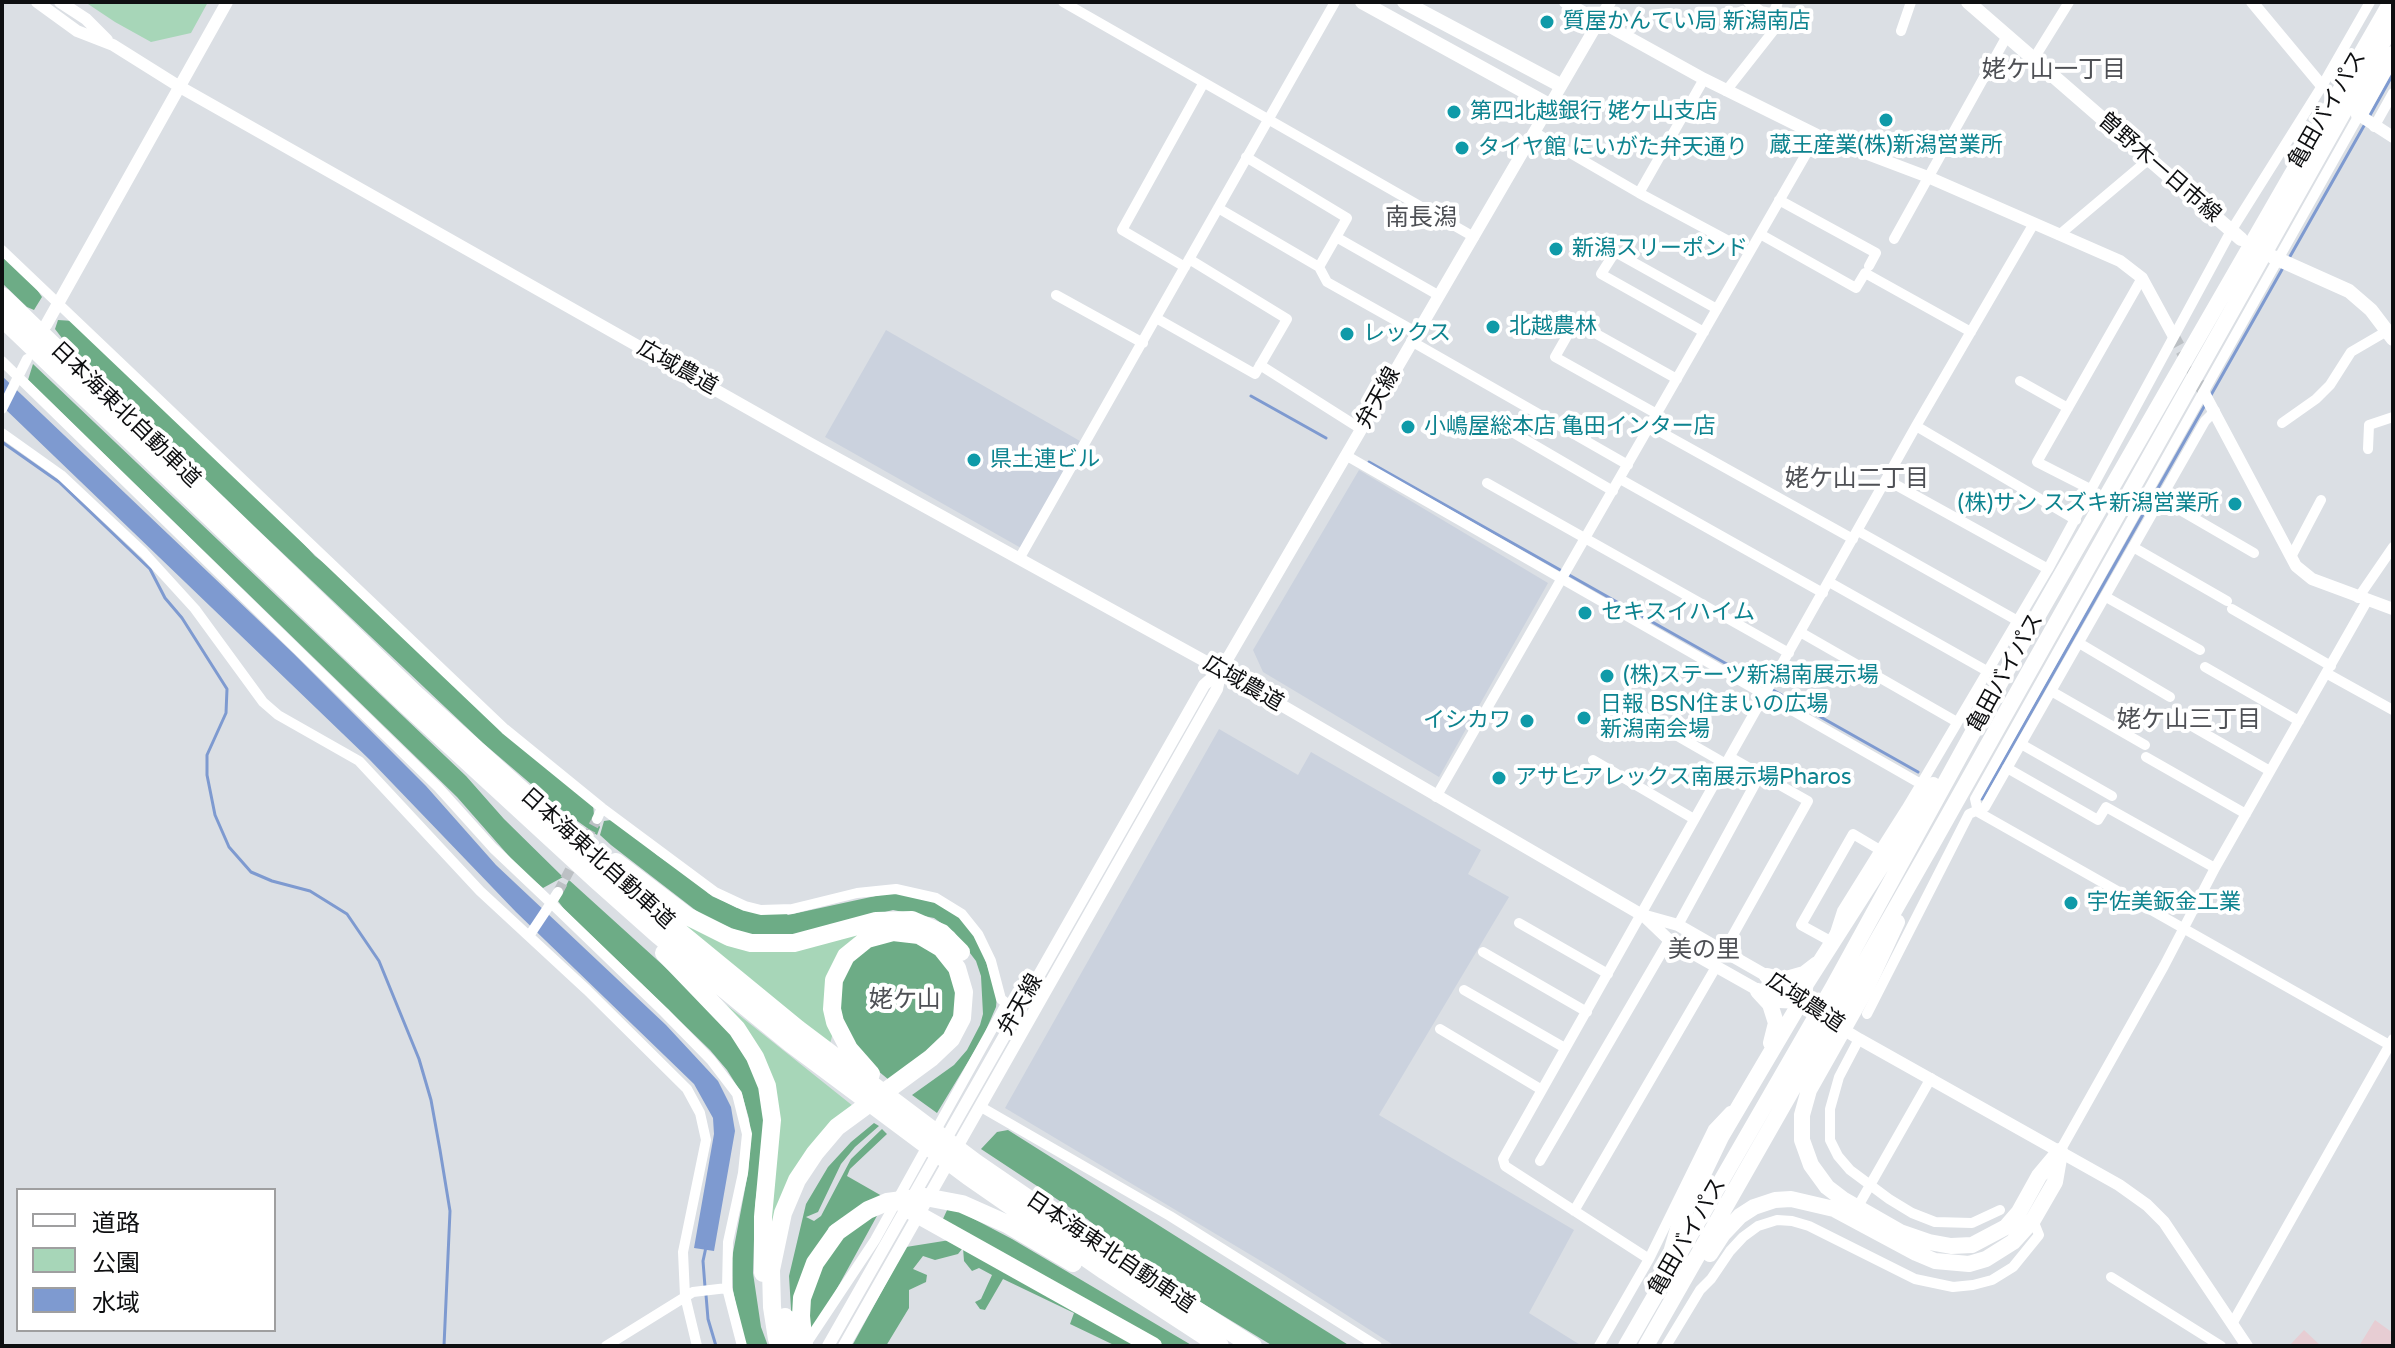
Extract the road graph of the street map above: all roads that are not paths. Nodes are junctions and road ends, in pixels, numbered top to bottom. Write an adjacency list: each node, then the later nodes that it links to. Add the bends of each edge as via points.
1 (37, 2): 23 (street, via 77,31)
2 (60, 2): 23 (street)
3 (227, 2): 30 (street)
4 (1063, 2): 27 (street)
5 (1335, 2): 34 (street)
6 (1362, 2): 33 (main road)
7 (1404, 2): 28 (main road)
8 (1565, 2): 19 (street)
9 (1610, 2): 19 (street, 弁天線)
10 (1748, 2): 18 (street)
11 (1778, 2): 18 (street)
12 (1911, 2): 21 (street)
13 (1968, 2): 22 (main road, 曽野木一日市線)
14 (2069, 2): 25 (street)
15 (2252, 2): 29 (street)
16 (2370, 2): 29 (street)
17 (2391, 2): 52 (highway, 亀田バイパス)
18 (1771, 18): 31 (street, via 1774,30)
19 (1600, 21): 26 (street); 28 (street, 弁天線)
20 (2393, 24): 52 (highway, 亀田バイパス)
21 (1901, 31)
22 (2007, 36): 25 (main road, 曽野木一日市線); 41 (street)
23 (113, 45): 30 (street, 広域農道)
24 (2393, 54): 35 (highway)
25 (2033, 60): 40 (main road, 曽野木一日市線)
26 (1704, 79): 31 (street); 42 (street)
27 (1203, 84): 34 (street); 54 (street, via 1122,230)
28 (1560, 85): 33 (street, 弁天線)
29 (2322, 86): 52 (street)
30 (180, 87): 61 (street); 106 (street, 広域農道)
31 (1726, 91): 37 (street)
32 (2393, 93): 35 (street)
33 (1549, 105): 36 (street, 弁天線)
34 (1268, 121): 39 (street); 49 (street)
35 (2367, 121): 38 (street); 52 (street)
36 (1534, 132): 42 (street); 49 (street, 弁天線)
37 (1817, 135): 41 (street); 43 (street)
38 (2393, 137)
39 (1246, 157): 44 (street); 48 (street, via 1347,218)
40 (2148, 160): 47 (street); 52 (main road, 曽野木一日市線)
41 (1928, 177): 45 (street); 50 (street)
42 (1639, 193): 53 (street)
43 (1779, 200): 46 (street); 55 (street, via 1876,253)
44 (1218, 208): 54 (street); 56 (street)
45 (2033, 225): 47 (street); 67 (street)
46 (1760, 234): 53 (street); 67 (street, via 1856,288 1865,273)
47 (2059, 235): 57 (street, via 2120,261)
48 (1336, 237): 56 (street); 59 (street)
49 (1474, 237): 59 (street, 弁天線)
50 (1894, 239)
51 (2, 250): 61 (street)
52 (2263, 250): 68 (street); 69 (main road, 曽野木一日市線, via 2349,291); 78 (street); 130 (highway, 亀田バイパス); 167 (highway, 亀田バイパス)
53 (1749, 252): 62 (street)
54 (1187, 263): 64 (street); 74 (street, via 1287,319)
55 (1869, 266)
56 (1319, 267): 70 (street, via 1327,282)
57 (2142, 278): 68 (street); 79 (street)
58 (1056, 295): 71 (street)
59 (1438, 295): 70 (street, 弁天線)
60 (2, 296): 138 (highway, 日本海東北自動車道)
61 (57, 303): 65 (street); 143 (street, via 505,729)
62 (1717, 309): 66 (street); 66 (street, via 1615,252 1601,274)
63 (2, 318): 138 (highway, 日本海東北自動車道)
64 (1156, 318): 71 (street); 74 (street, via 1255,374)
65 (46, 325)
66 (1704, 332): 76 (street)
67 (1971, 332): 85 (street)
68 (2173, 335): 95 (street)
69 (2390, 335): 83 (street, via 2351,352 2330,385)
70 (1414, 337): 86 (street, 弁天線); 91 (street)
71 (1143, 343): 106 (street)
72 (27, 359): 75 (street)
73 (2, 361): 75 (street)
74 (1260, 365): 86 (street)
75 (18, 378): 80 (street); 151 (street, via 438,787)
76 (1677, 379): 81 (street); 81 (street, via 1575,322 1555,357)
77 (2020, 381): 79 (street)
78 (2208, 401): 97 (street, via 2205,421); 105 (street); 144 (street, via 1975,799)
79 (2068, 408): 95 (street, via 2037,462)
80 (2, 409)
81 (1657, 414): 84 (street)
82 (2393, 417): 89 (street, via 2369,425)
83 (2282, 423)
84 (1650, 426): 91 (street); 100 (street)
85 (1916, 426): 93 (street); 99 (street)
86 (1361, 429): 90 (street, 弁天線)
87 (1512, 432): 96 (street)
88 (2, 433): 156 (street, via 61,475 144,553 195,609 263,702 359,761)
89 (2368, 449)
90 (1347, 456): 108 (street); 120 (street, 弁天線)
91 (1628, 465): 92 (street)
92 (1620, 479): 96 (street); 109 (street)
93 (1887, 480): 100 (street); 107 (street)
94 (1487, 483): 101 (street)
95 (2092, 490): 99 (street)
96 (1613, 491): 101 (street)
97 (2161, 499): 102 (street); 104 (street)
98 (2321, 500): 105 (street)
99 (2076, 520): 107 (street)
100 (1855, 535): 109 (street); 113 (street)
101 (1585, 539): 108 (street); 117 (street)
102 (2133, 547): 110 (street); 119 (street)
103 (2393, 547): 111 (street)
104 (2254, 553)
105 (2291, 557): 111 (street, via 2312,579)
106 (1019, 559): 120 (street, 広域農道)
107 (2048, 569): 113 (street)
108 (1564, 576): 122 (street); 142 (street)
109 (1826, 588): 114 (street); 121 (street)
110 (2106, 597): 115 (street); 116 (street)
111 (2363, 599): 112 (street); 119 (street)
112 (2393, 609)
113 (2018, 621): 121 (street)
114 (1800, 632): 117 (street); 129 (street)
115 (2079, 643): 123 (street); 124 (street)
116 (2200, 650)
117 (1789, 653): 122 (street)
118 (2205, 667): 128 (street)
119 (2328, 669): 126 (street); 128 (street)
120 (1221, 670): 142 (street, 広域農道); 169 (street, 弁天線, via 1204,685); 181 (street, 弁天線, via 1217,689)
121 (1987, 671): 129 (street)
122 (1769, 690): 135 (street); 140 (street)
123 (2051, 691): 131 (street); 132 (street)
124 (2170, 697)
125 (1627, 707): 135 (street)
126 (2393, 710)
127 (2169, 713): 137 (street)
128 (2299, 721): 137 (street)
129 (1957, 722): 140 (street)
130 (1978, 723): 158 (highway); 167 (highway, 亀田バイパス)
131 (2021, 744): 136 (street); 141 (street)
132 (2145, 745)
133 (2146, 757): 145 (street)
134 (1593, 760): 147 (street)
135 (1728, 760): 139 (street); 147 (street)
136 (2007, 768): 144 (street); 149 (street, via 2098,820 2106,807)
137 (2270, 771): 145 (street)
138 (489, 772): 178 (highway, 日本海東北自動車道, via 658,935); 200 (highway, via 533,830 718,1007 755,1057 767,1086 772,1120 761,1241 766,1290); 200 (highway, via 687,916 729,937 794,943 876,921 912,920 942,933 967,961 976,997 963,1042 935,1070 846,1135 805,1191 783,1264 783,1304)
139 (1761, 773): 154 (street); 159 (street, via 1808,801)
140 (1921, 784): 148 (street)
141 (2112, 796)
142 (1436, 797): 152 (street, 広域農道)
143 (602, 808): 146 (street); 169 (street, via 715,892 745,906 792,909 896,889 936,898 962,914 978,934 999,992)
144 (1978, 812): 155 (street); 167 (street, via 1969,814 1889,972)
145 (2246, 814): 149 (street)
146 (597, 819)
147 (1694, 819): 152 (street)
148 (1880, 850): 158 (street, via 1842,911); 158 (street, via 1853,834 1801,925)
149 (2215, 868): 155 (street)
150 (558, 892): 151 (street)
151 (550, 905): 156 (street); 196 (street, via 674,1021 737,1094 747,1134)
152 (1642, 915): 154 (street, 広域農道); 157 (street); 163 (street)
153 (1519, 923): 163 (street)
154 (1678, 925): 159 (street, 広域農道)
155 (2182, 929): 173 (street); 182 (street)
156 (529, 936): 198 (street, via 695,1101 706,1140 683,1252)
157 (1669, 940): 162 (street); 183 (street)
158 (1832, 942): 161 (highway)
159 (1724, 951): 164 (street, 広域農道)
160 (1483, 952): 170 (street)
161 (1820, 963): 164 (highway, via 1783,980); 168 (highway)
162 (1716, 967): 166 (street); 188 (street)
163 (1608, 974): 170 (street)
164 (1767, 976): 168 (street, 広域農道, via 1788,988)
165 (1464, 990): 175 (street)
166 (1758, 991): 168 (street, via 1779,1002); 176 (highway, via 1770,1004 1776,1023)
167 (1851, 999): 174 (highway); 174 (highway, 亀田バイパス)
168 (1800, 1003): 172 (street, 広域農道); 176 (highway)
169 (1012, 1008): 189 (street, 弁天線); 200 (street, via 875,1240)
170 (1587, 1012): 175 (street)
171 (1440, 1029): 179 (street)
172 (1859, 1039): 177 (street, 広域農道); 185 (street, via 1839,1077 1830,1109 1830,1140 1850,1170)
173 (2392, 1044): 199 (street)
174 (1815, 1047): 182 (highway, via 1802,1115 1802,1140 1811,1165 1844,1200 1900,1232 1951,1246 1989,1238 2019,1212); 195 (highway, 亀田バイパス); 197 (highway, 亀田バイパス)
175 (1565, 1048): 179 (street)
176 (1766, 1060): 180 (highway)
177 (1931, 1078): 182 (street, 広域農道); 185 (street)
178 (862, 1082): 184 (highway, via 906,1104); 200 (highway, via 835,1022 834,980 846,956 867,939 893,932 919,935 941,948 957,968 964,992 962,1018 951,1039 931,1058 837,1127 797,1180 778,1231 771,1270 772,1307)
179 (1542, 1090): 188 (street, via 1503,1159 1505,1166)
180 (1746, 1095): 193 (street, via 1713,1129); 195 (highway, via 1680,1222)
181 (981, 1107): 189 (street, 弁天線); 209 (street, via 1170,1216)
182 (2060, 1151): 191 (highway, via 2055,1182); 199 (street, 広域農道, via 2156,1213)
183 (1540, 1161)
184 (975, 1166): 201 (highway, 日本海東北自動車道, via 1093,1263); 208 (highway, 日本海東北自動車道)
185 (1870, 1185): 186 (street); 187 (street, via 1935,1222 1972,1223)
186 (1861, 1201)
187 (2000, 1210)
188 (1574, 1211): 193 (street)
189 (913, 1212): 205 (street, 弁天線); 206 (street, 弁天線); 207 (highway)
190 (1848, 1224): 192 (street)
191 (2036, 1227): 192 (street, via 2013,1267 1992,1280 1953,1287 1915,1279); 197 (highway, via 1999,1253 1952,1264 1916,1253 1834,1209 1775,1200 1740,1216)
192 (1838, 1240): 213 (street, via 1792,1221 1758,1226 1700,1290)
193 (1649, 1259): 210 (street)
194 (2111, 1277): 214 (street)
195 (1663, 1280): 211 (highway, 亀田バイパス)
196 (723, 1288): 198 (street); 204 (street)
197 (1677, 1292): 212 (highway, 亀田バイパス)
198 (689, 1294): 202 (street); 203 (street)
199 (2232, 1324): 215 (street, 広域農道)
200 (793, 1341): 201 (highway, via 815,1263 837,1232 868,1210 925,1197 962,1204 1007,1224)
201 (1217, 1344)
202 (606, 1346)
203 (697, 1346)
204 (742, 1346)
205 (828, 1346)
206 (844, 1346)
207 (1153, 1346)
208 (1253, 1346)
209 (1377, 1346)
210 (1599, 1346)
211 (1626, 1346)
212 (1646, 1346)
213 (1666, 1346)
214 (2221, 1346)
215 (2247, 1346)

